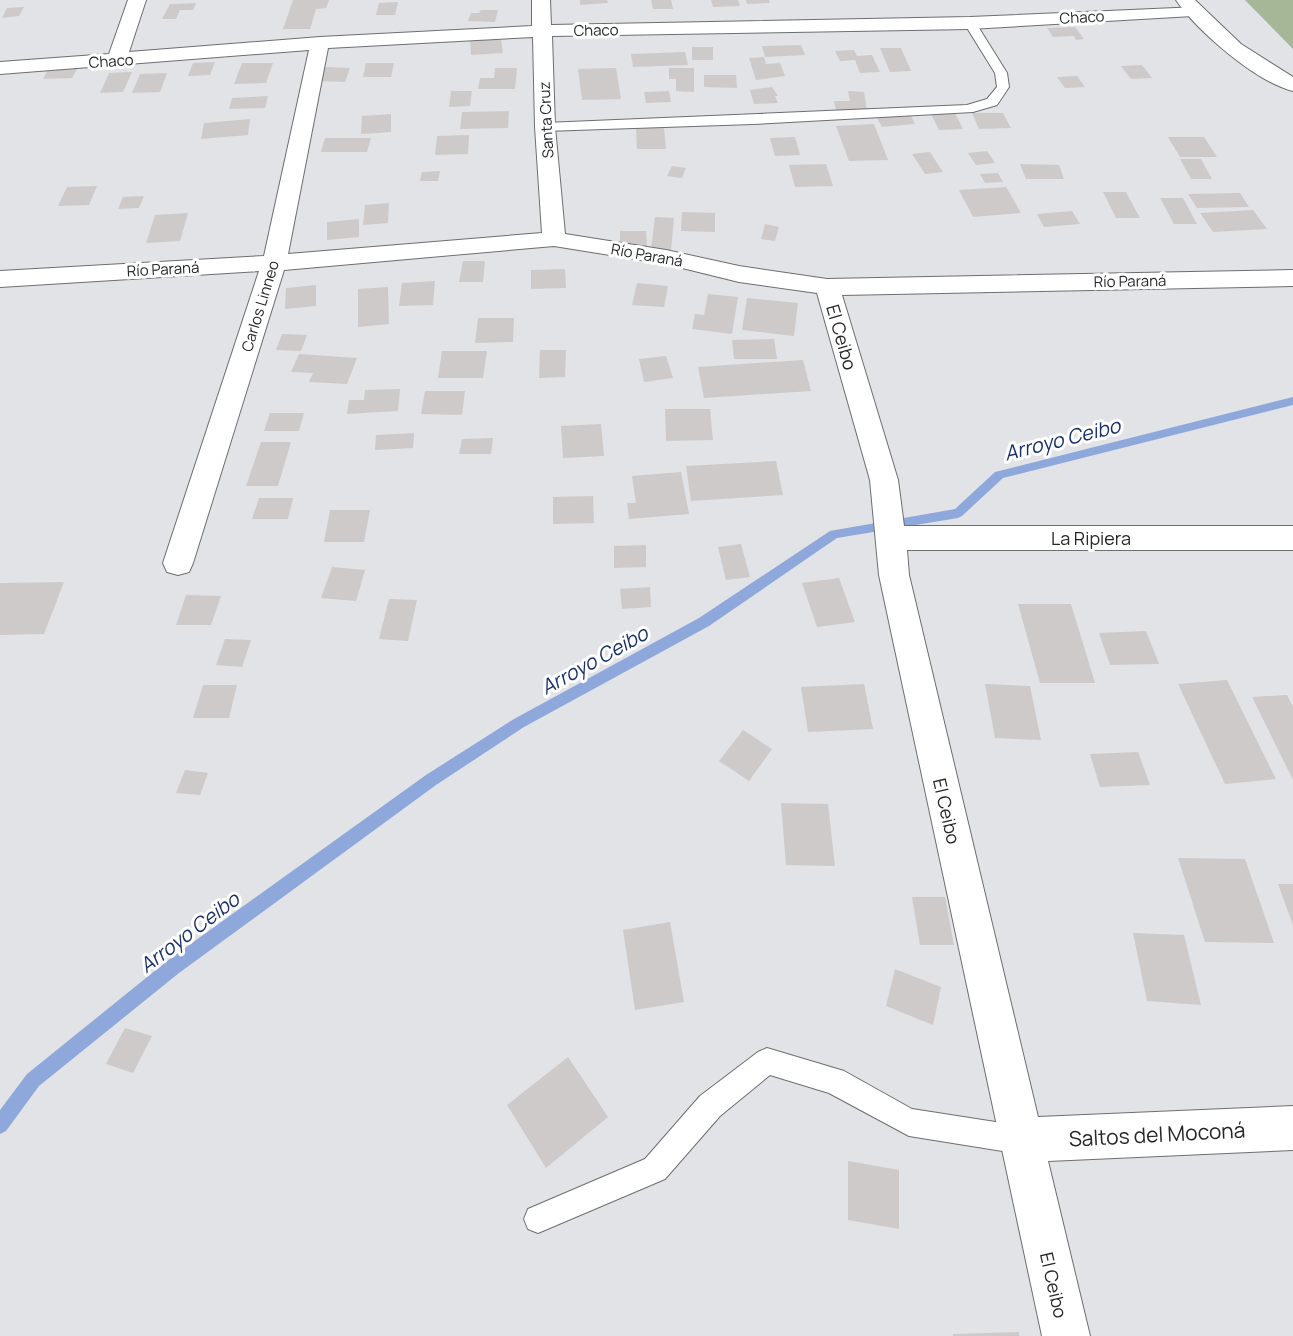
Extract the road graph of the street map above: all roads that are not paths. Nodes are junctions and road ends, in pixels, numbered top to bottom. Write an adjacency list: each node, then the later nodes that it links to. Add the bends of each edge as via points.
1 (138, 0): 7 (street)
2 (541, 0): 5 (street, Santa Cruz)
3 (1189, 5): 4 (street, Chaco); 9 (street, via 1229,44)
4 (965, 15): 5 (street, Chaco); 10 (lane, via 1001,73 1003,87 992,102 968,109)
5 (542, 31): 6 (street, Chaco); 10 (street, Santa Cruz)
6 (320, 43): 7 (street, Chaco); 12 (street, Carlos Linneo)
7 (116, 61): 8 (street, Chaco)
8 (0, 68)
9 (1293, 85)
10 (545, 127): 11 (street, Santa Cruz)
11 (554, 239): 12 (street, Río Paraná); 15 (street, Río Paraná)
12 (274, 263): 14 (street, Río Paraná); 18 (street, Carlos Linneo)
13 (1293, 278): 15 (street, Río Paraná)
14 (0, 279)
15 (827, 287): 16 (street, El Ceibo, via 884,480)
16 (890, 538): 17 (street, La Ripiera); 20 (street, El Ceibo, via 894,575)
17 (1293, 538)
18 (178, 563)
19 (1293, 1128): 20 (street, Saltos del Moconá)
20 (1021, 1140): 21 (lane, via 909,1122 834,1081 767,1061 710,1106 655,1169); 22 (street, El Ceibo)
21 (538, 1219)
22 (1066, 1336)

